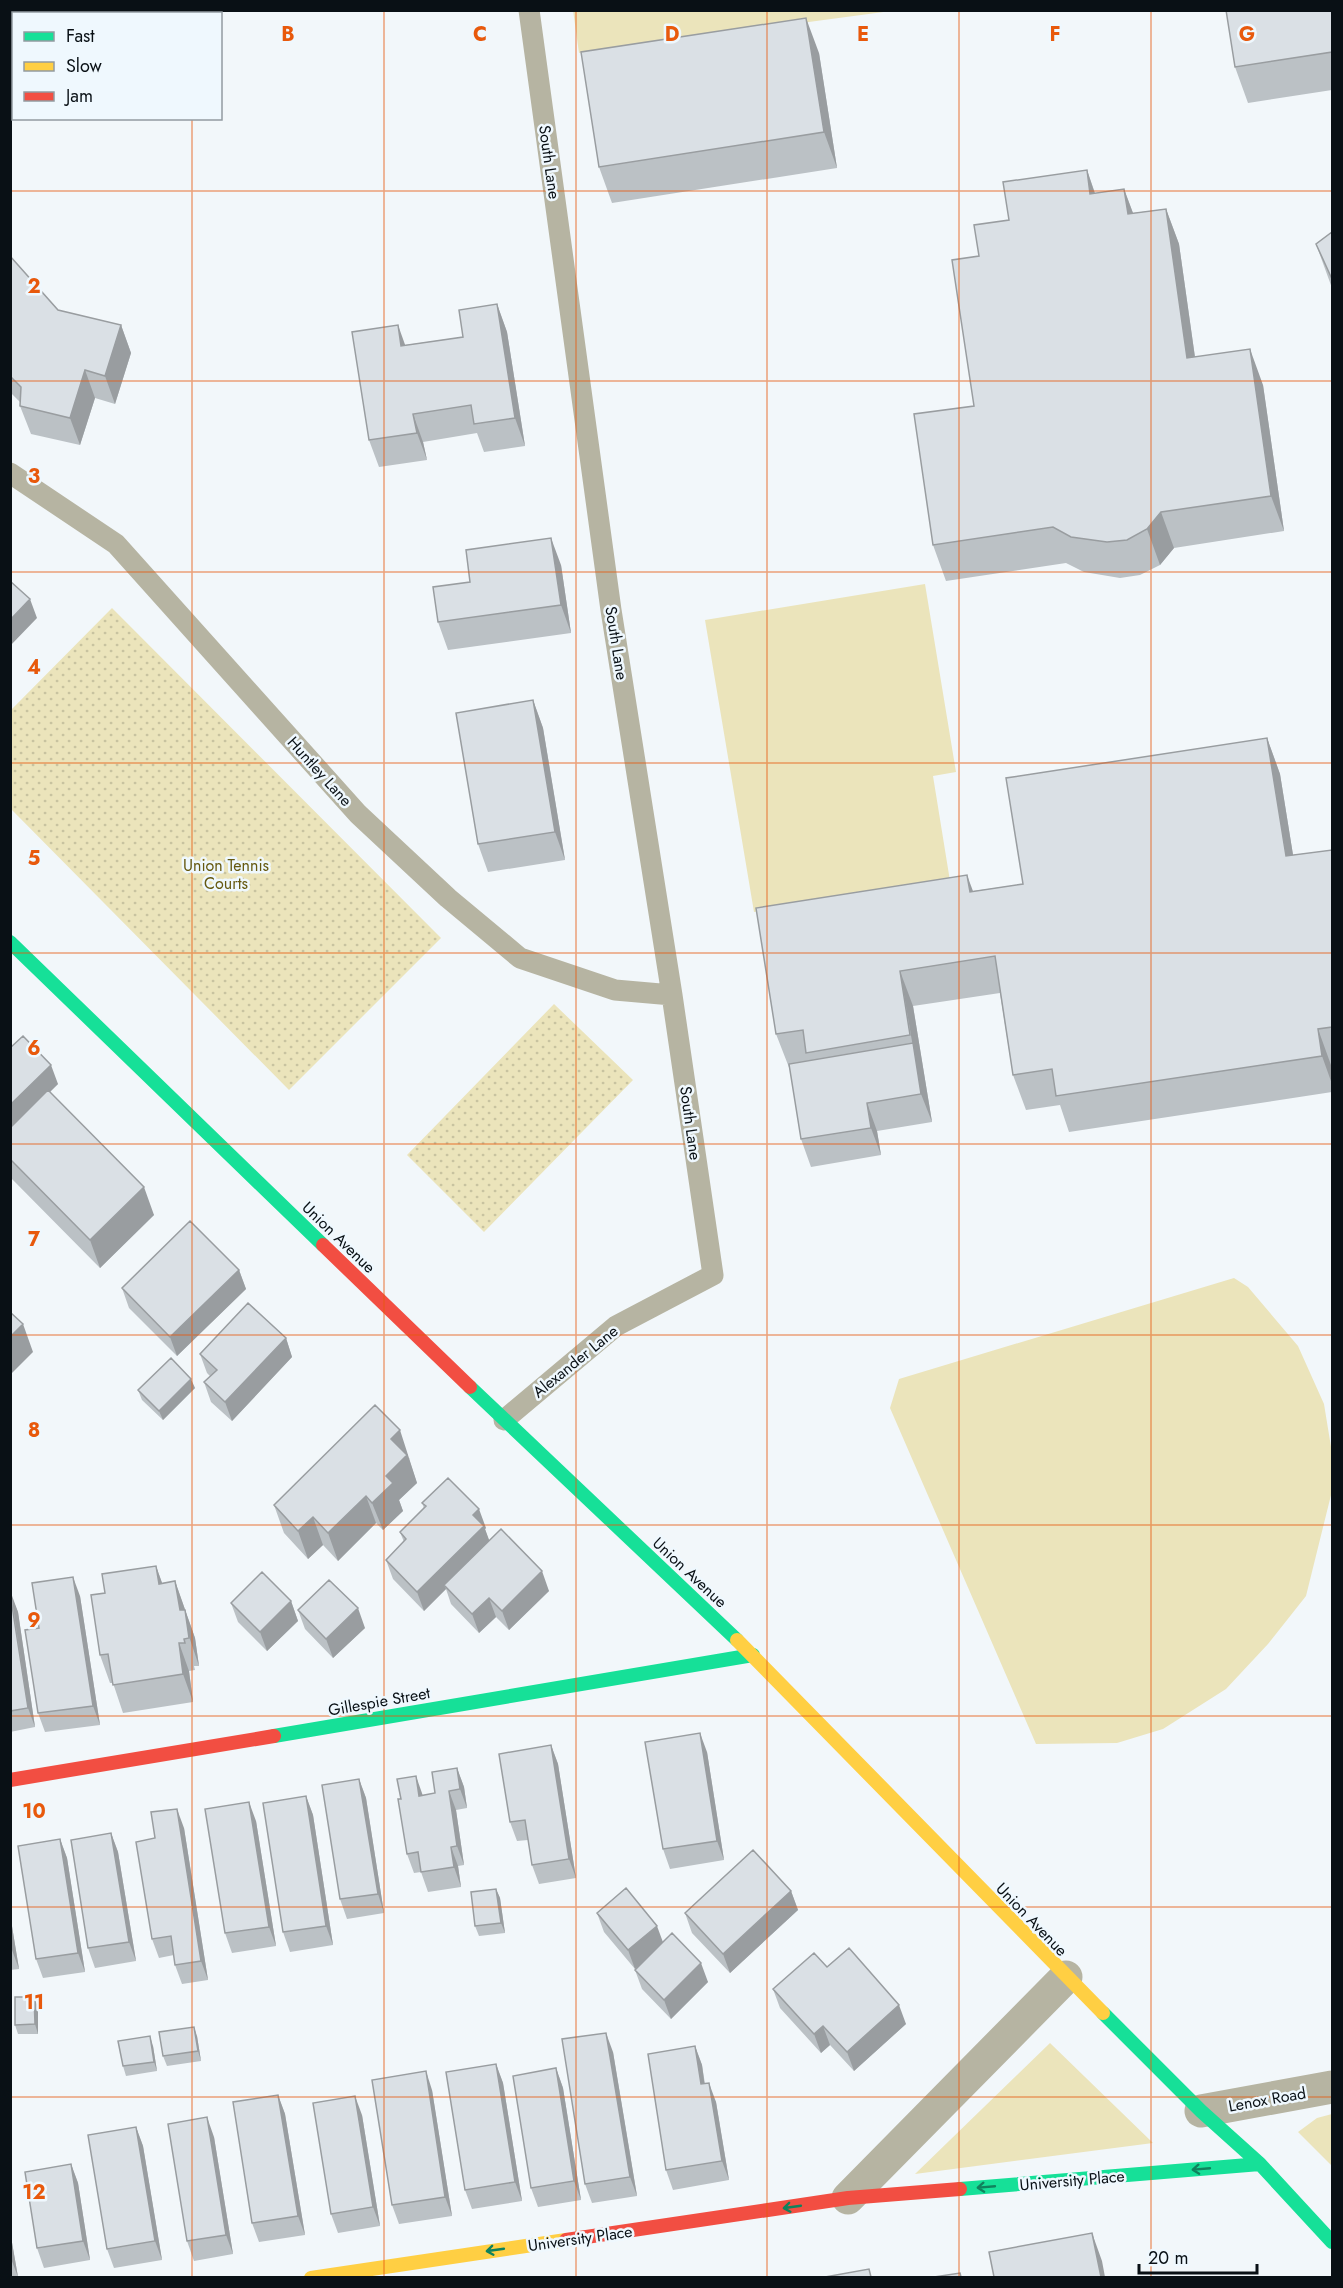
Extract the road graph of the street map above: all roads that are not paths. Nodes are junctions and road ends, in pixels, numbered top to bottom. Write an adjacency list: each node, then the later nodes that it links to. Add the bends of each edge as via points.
1 (529, 10): 4 (lane, South Lane, via 611,610)
2 (10, 473): 4 (lane, Huntley Lane, via 116,544 358,814 520,958 615,990)
3 (10, 942): 6 (street, Union Avenue)
4 (672, 995): 5 (lane, South Lane)
5 (713, 1275): 6 (lane, Alexander Lane, via 616,1326)
6 (504, 1420): 7 (street, Union Avenue)
7 (753, 1655): 8 (street, Gillespie Street); 9 (street, Union Avenue)
8 (10, 1780)
9 (1066, 1977): 11 (street, Union Avenue); 13 (street)
10 (1332, 2087): 11 (street, Lenox Road)
11 (1201, 2111): 12 (street, Union Avenue)
12 (1260, 2164): 13 (street, University Place, one-way to 13); 14 (street, Union Avenue)
13 (848, 2198): 15 (street, University Place, one-way to 15)
14 (1332, 2242)
15 (311, 2277)

